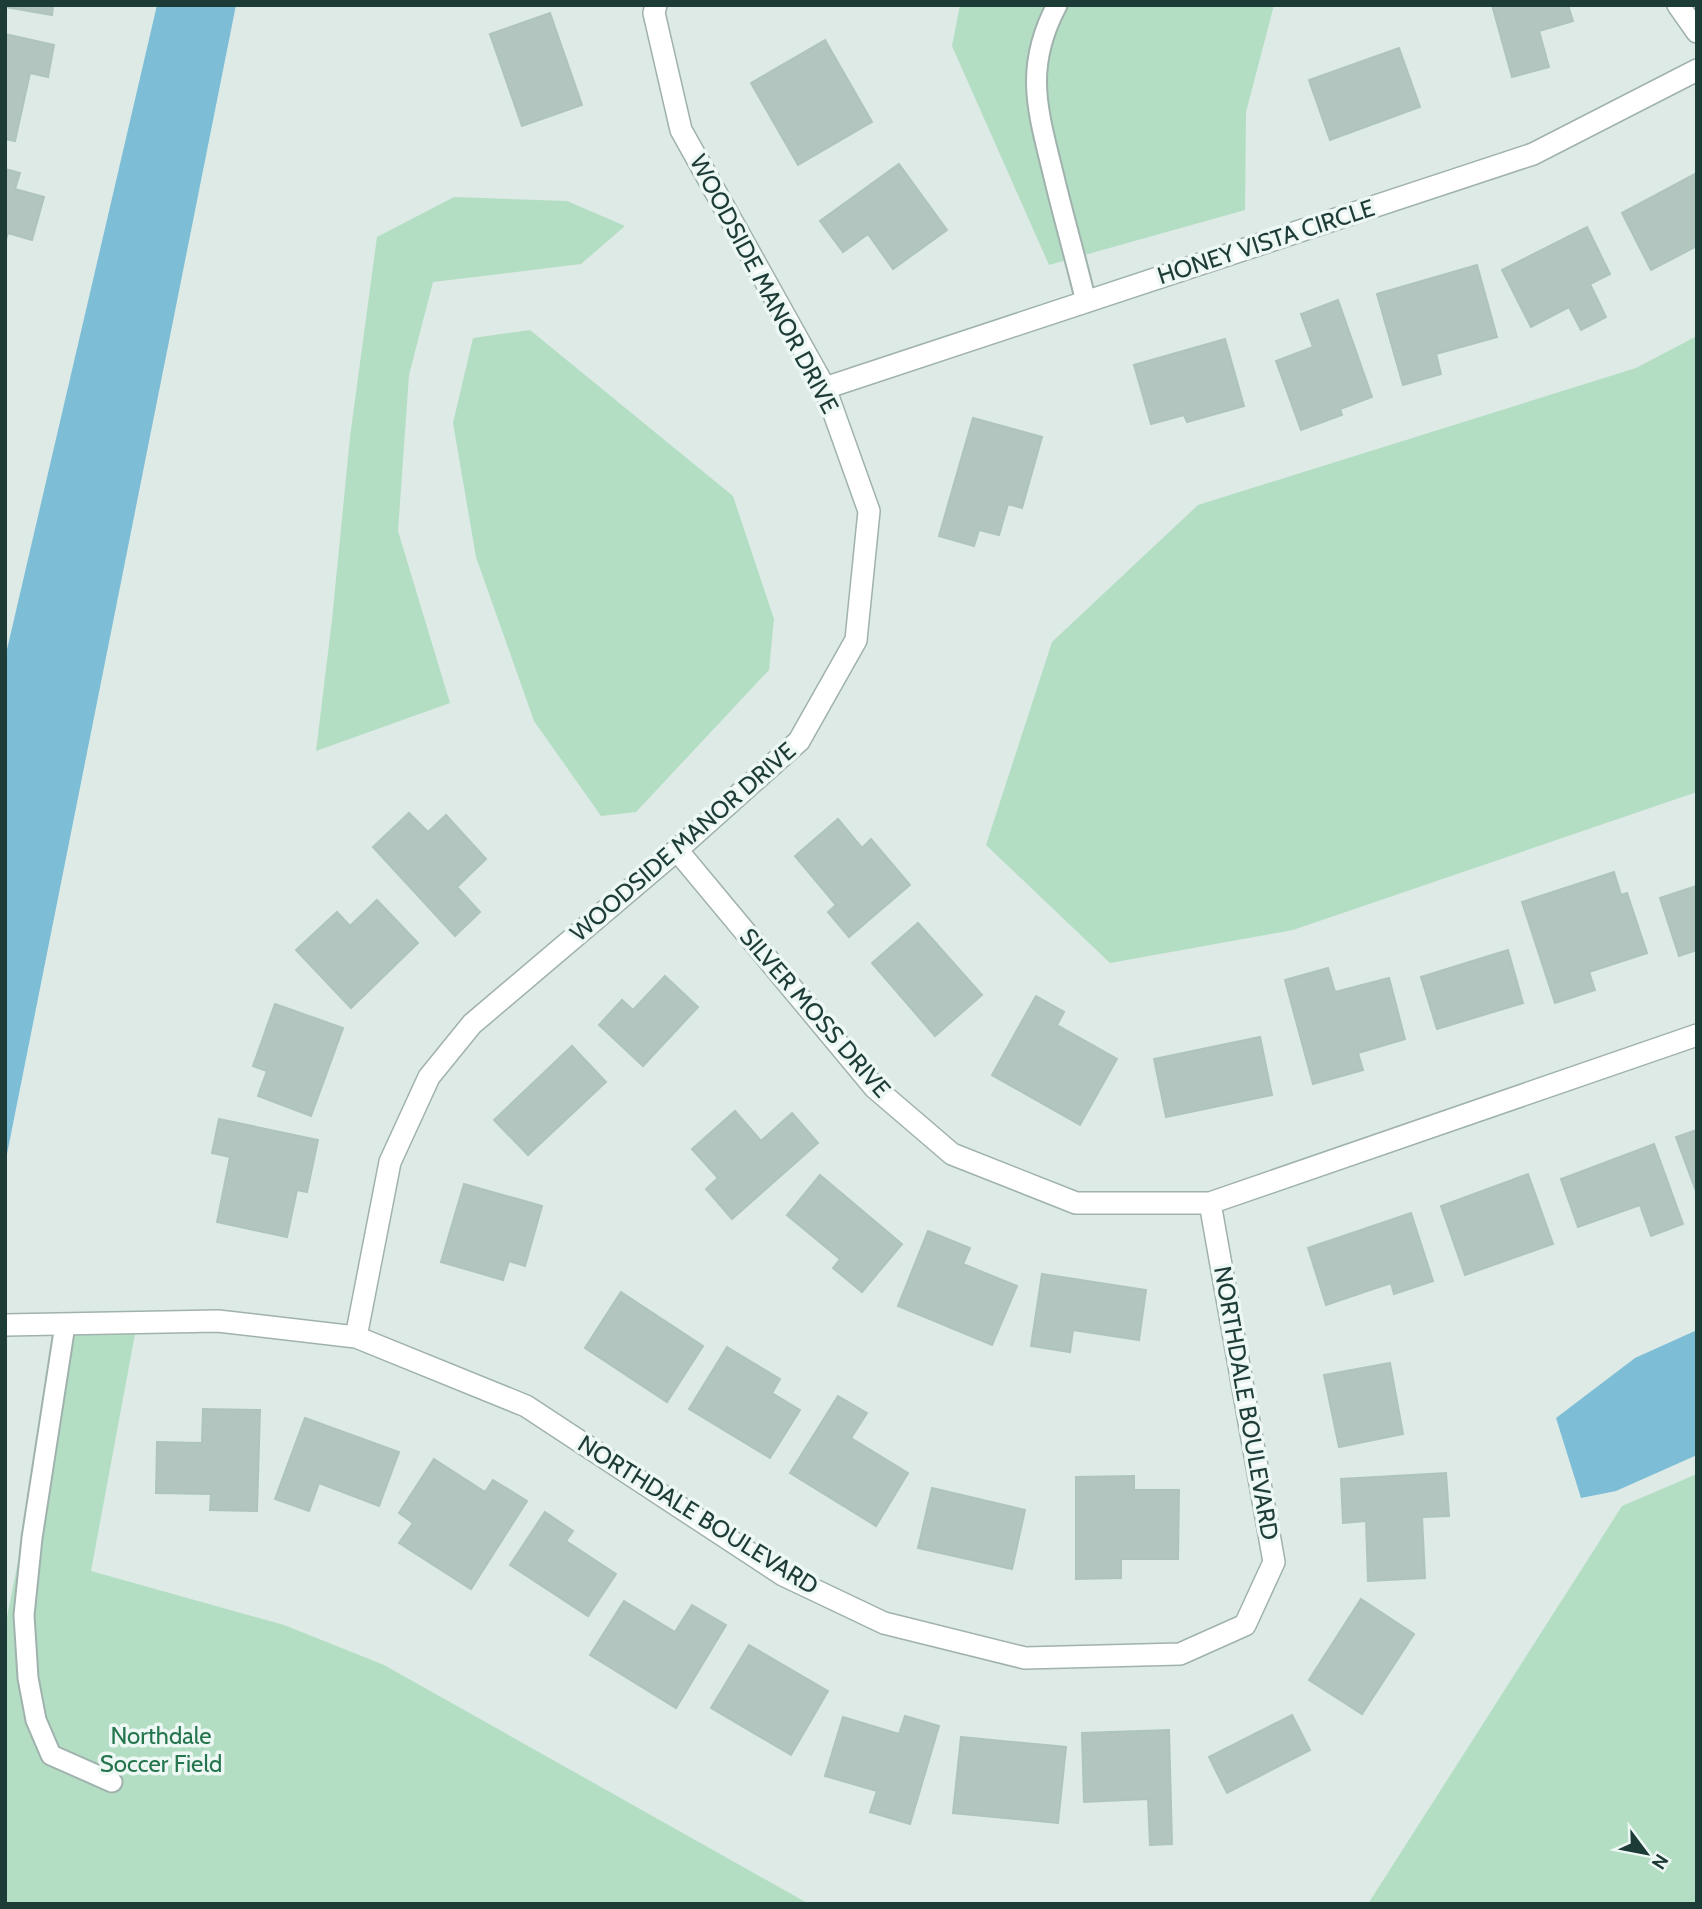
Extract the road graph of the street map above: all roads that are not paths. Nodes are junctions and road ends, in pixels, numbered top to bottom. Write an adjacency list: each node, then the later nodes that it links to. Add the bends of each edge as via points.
1 (656, 5): 7 (street, WOODSIDE MANOR DRIVE, via 654,13 681,130)
2 (1057, 5): 6 (lane, via 1043,30 1036,74 1038,109)
3 (1678, 5): 4 (street)
4 (1697, 32)
5 (1697, 70): 6 (street, HONEY VISTA CIRCLE, via 1533,154)
6 (1086, 302): 7 (street, HONEY VISTA CIRCLE)
7 (825, 388): 8 (street, WOODSIDE MANOR DRIVE, via 869,511 856,640 799,741)
8 (677, 850): 10 (street, SILVER MOSS DRIVE, via 875,1088 952,1154 1076,1203); 13 (street, WOODSIDE MANOR DRIVE, via 472,1024 429,1077 390,1162)
9 (1697, 1035): 10 (street)
10 (1210, 1203): 13 (street, NORTHDALE BOULEVARD, via 1274,1562 1245,1625 1180,1654 1025,1658 884,1623 783,1575 526,1406)
11 (5, 1325): 12 (street, NORTHDALE BOULEVARD)
12 (65, 1325): 13 (street, NORTHDALE BOULEVARD, via 218,1321); 14 (lane, via 32,1538 24,1615 28,1678 36,1720 51,1755)
13 (356, 1337)
14 (112, 1782)

